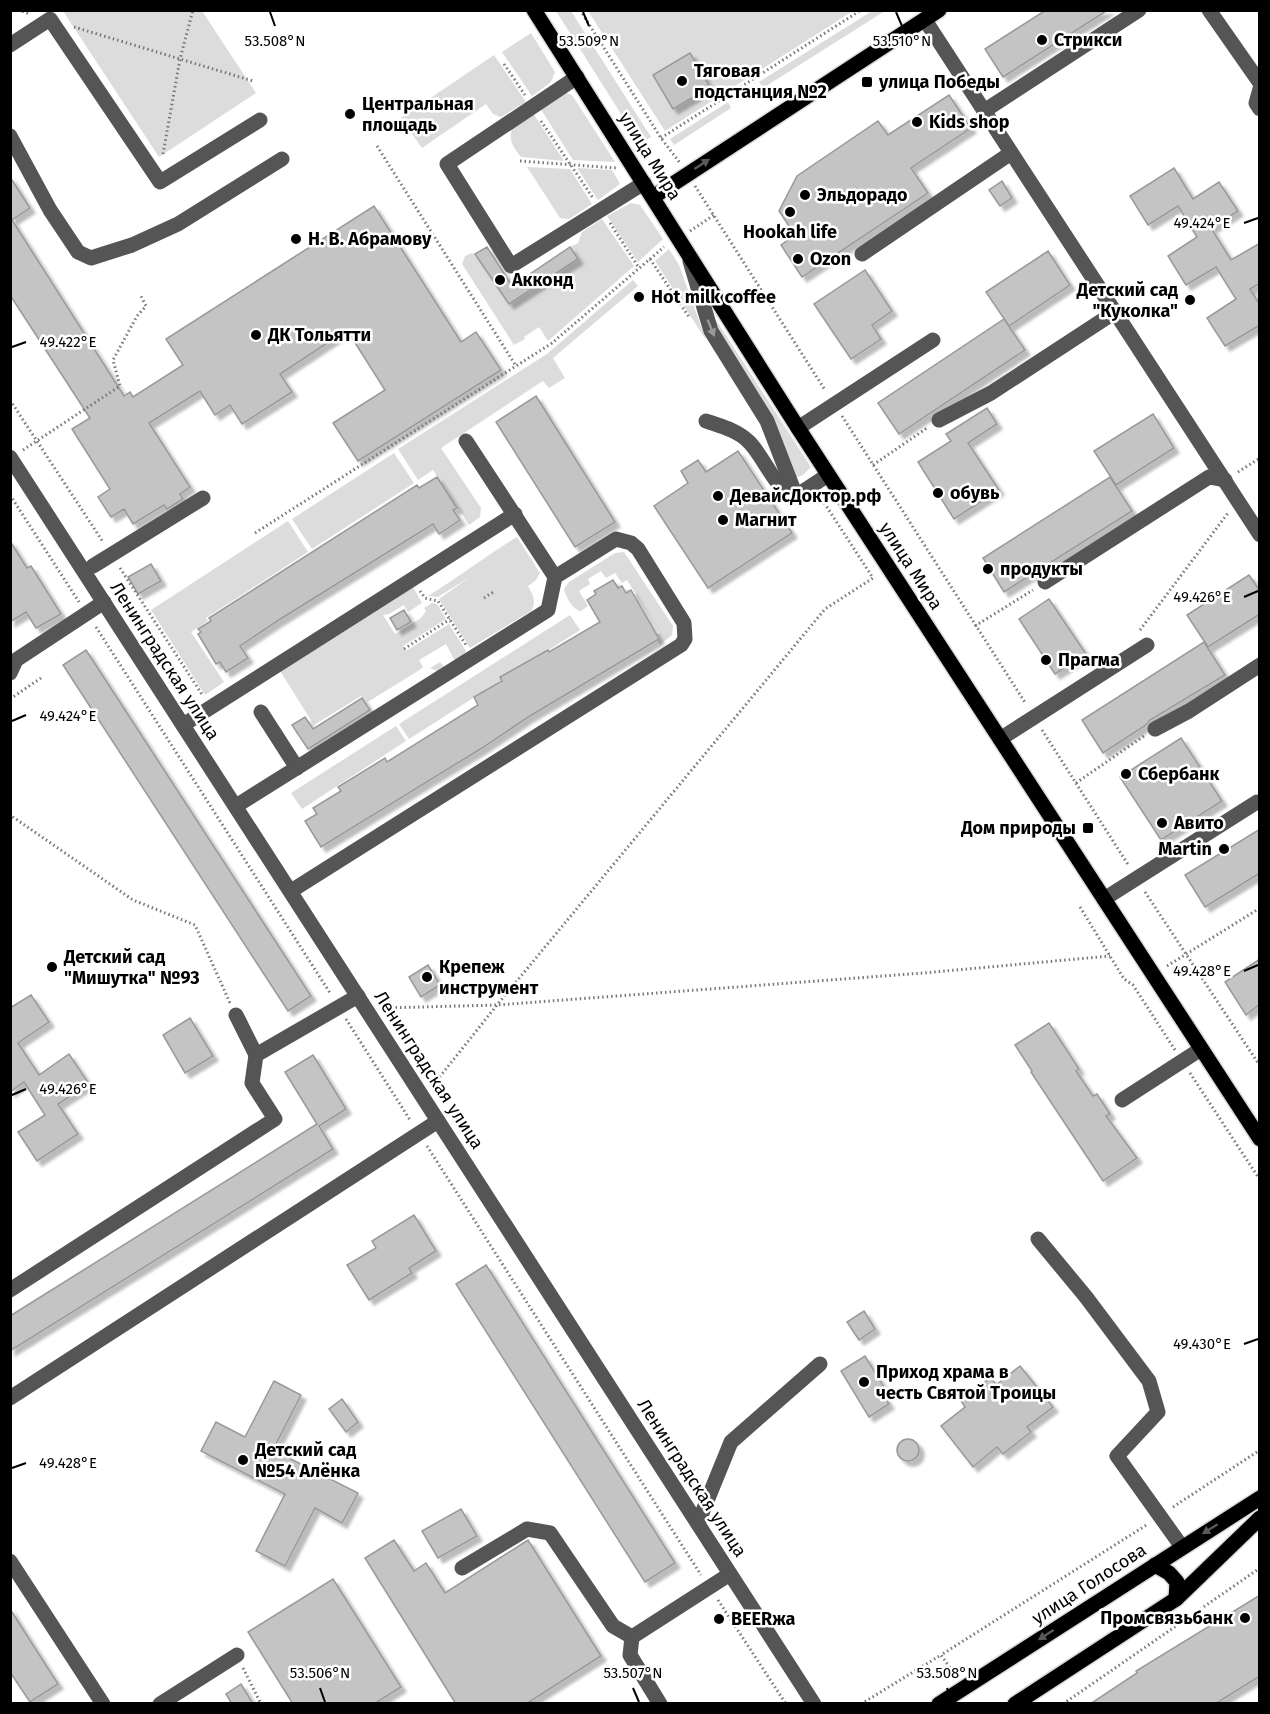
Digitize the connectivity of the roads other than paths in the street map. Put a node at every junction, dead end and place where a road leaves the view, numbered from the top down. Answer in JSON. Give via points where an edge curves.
{"nodes":[{"id":1,"x":534,"y":10,"type":"edge"},
{"id":2,"x":939,"y":10,"type":"edge"},
{"id":3,"x":1139,"y":10,"type":"edge"},
{"id":4,"x":1209,"y":10,"type":"edge"},
{"id":5,"x":925,"y":20,"type":"junction"},
{"id":6,"x":10,"y":45,"type":"edge"},
{"id":7,"x":577,"y":76,"type":"junction"},
{"id":8,"x":1260,"y":83,"type":"edge"},
{"id":9,"x":1260,"y":89,"type":"edge"},
{"id":10,"x":1260,"y":109,"type":"edge"},
{"id":11,"x":984,"y":111,"type":"junction"},
{"id":12,"x":260,"y":120,"type":"dead end"},
{"id":13,"x":10,"y":136,"type":"edge"},
{"id":14,"x":1011,"y":153,"type":"junction"},
{"id":15,"x":282,"y":159,"type":"dead end"},
{"id":16,"x":644,"y":183,"type":"junction"},
{"id":17,"x":653,"y":197,"type":"junction"},
{"id":18,"x":688,"y":252,"type":"junction"},
{"id":19,"x":862,"y":254,"type":"dead end"},
{"id":20,"x":1115,"y":312,"type":"junction"},
{"id":21,"x":933,"y":340,"type":"dead end"},
{"id":22,"x":939,"y":420,"type":"road end"},
{"id":23,"x":705,"y":421,"type":"dead end"},
{"id":24,"x":798,"y":428,"type":"junction"},
{"id":25,"x":466,"y":441,"type":"dead end"},
{"id":26,"x":15,"y":455,"type":"edge"},
{"id":27,"x":828,"y":475,"type":"junction"},
{"id":28,"x":1225,"y":480,"type":"junction"},
{"id":29,"x":796,"y":496,"type":"junction"},
{"id":30,"x":203,"y":498,"type":"dead end"},
{"id":31,"x":515,"y":514,"type":"junction"},
{"id":32,"x":1260,"y":535,"type":"edge"},
{"id":33,"x":93,"y":567,"type":"dead end"},
{"id":34,"x":555,"y":577,"type":"junction"},
{"id":35,"x":1045,"y":582,"type":"road end"},
{"id":36,"x":104,"y":602,"type":"junction"},
{"id":37,"x":1147,"y":645,"type":"dead end"},
{"id":38,"x":1260,"y":665,"type":"edge"},
{"id":39,"x":10,"y":673,"type":"edge"},
{"id":40,"x":261,"y":712,"type":"dead end"},
{"id":41,"x":183,"y":725,"type":"junction"},
{"id":42,"x":1155,"y":729,"type":"road end"},
{"id":43,"x":1000,"y":739,"type":"junction"},
{"id":44,"x":297,"y":768,"type":"junction"},
{"id":45,"x":1257,"y":802,"type":"dead end"},
{"id":46,"x":236,"y":806,"type":"junction"},
{"id":47,"x":291,"y":891,"type":"junction"},
{"id":48,"x":1104,"y":899,"type":"junction"},
{"id":49,"x":358,"y":996,"type":"junction"},
{"id":50,"x":236,"y":1015,"type":"road end"},
{"id":51,"x":1201,"y":1049,"type":"junction"},
{"id":52,"x":256,"y":1055,"type":"junction"},
{"id":53,"x":1122,"y":1100,"type":"dead end"},
{"id":54,"x":438,"y":1120,"type":"junction"},
{"id":55,"x":1260,"y":1139,"type":"edge"},
{"id":56,"x":1038,"y":1239,"type":"dead end"},
{"id":57,"x":10,"y":1290,"type":"edge"},
{"id":58,"x":820,"y":1364,"type":"dead end"},
{"id":59,"x":10,"y":1398,"type":"edge"},
{"id":60,"x":1260,"y":1498,"type":"edge"},
{"id":61,"x":1260,"y":1518,"type":"edge"},
{"id":62,"x":698,"y":1523,"type":"junction"},
{"id":63,"x":1182,"y":1547,"type":"junction"},
{"id":64,"x":10,"y":1561,"type":"edge"},
{"id":65,"x":1155,"y":1565,"type":"junction"},
{"id":66,"x":462,"y":1568,"type":"dead end"},
{"id":67,"x":730,"y":1574,"type":"junction"},
{"id":68,"x":1176,"y":1599,"type":"junction"},
{"id":69,"x":632,"y":1637,"type":"junction"},
{"id":70,"x":237,"y":1655,"type":"road end"},
{"id":71,"x":103,"y":1704,"type":"edge"},
{"id":72,"x":160,"y":1704,"type":"edge"},
{"id":73,"x":660,"y":1704,"type":"edge"},
{"id":74,"x":814,"y":1704,"type":"edge"},
{"id":75,"x":939,"y":1704,"type":"edge"},
{"id":76,"x":1015,"y":1704,"type":"edge"}],
"edges":[{"from":1,"to":7,"type":"main road","name":"улица Мира"},
{"from":2,"to":5,"type":"main road"},
{"from":3,"to":11,"type":"street"},
{"from":4,"to":8,"type":"street"},
{"from":5,"to":11,"type":"street"},
{"from":17,"to":5,"type":"main road","one_way":true},
{"from":6,"to":12,"type":"street","via":[[50,19],[160,182]]},
{"from":7,"to":16,"type":"main road","name":"улица Мира"},
{"from":7,"to":16,"type":"street","via":[[447,164],[512,266]]},
{"from":9,"to":10,"type":"street","via":[[1256,103]]},
{"from":11,"to":14,"type":"street"},
{"from":13,"to":15,"type":"street","via":[[50,210],[78,252],[91,258],[178,224]]},
{"from":14,"to":19,"type":"street"},
{"from":14,"to":20,"type":"street"},
{"from":16,"to":17,"type":"main road","name":"улица Мира"},
{"from":17,"to":18,"type":"main road","name":"улица Мира"},
{"from":18,"to":24,"type":"main road","name":"улица Мира"},
{"from":18,"to":29,"type":"street","one_way":true,"via":[[711,331],[767,421]]},
{"from":20,"to":22,"type":"street","via":[[991,393]]},
{"from":20,"to":28,"type":"street"},
{"from":21,"to":24,"type":"street"},
{"from":23,"to":29,"type":"street","via":[[731,429],[747,440],[783,490]]},
{"from":24,"to":27,"type":"main road","name":"улица Мира"},
{"from":25,"to":31,"type":"street"},
{"from":26,"to":36,"type":"street","name":"Ленинградская улица"},
{"from":27,"to":29,"type":"street"},
{"from":27,"to":43,"type":"main road","name":"улица Мира"},
{"from":28,"to":32,"type":"street"},
{"from":28,"to":35,"type":"street","via":[[1209,477]]},
{"from":30,"to":33,"type":"street"},
{"from":31,"to":34,"type":"street"},
{"from":31,"to":41,"type":"street"},
{"from":34,"to":44,"type":"street","via":[[548,610]]},
{"from":34,"to":47,"type":"street","via":[[616,539],[631,543],[684,623],[685,639]]},
{"from":36,"to":39,"type":"street","via":[[16,660]]},
{"from":36,"to":41,"type":"street","name":"Ленинградская улица"},
{"from":37,"to":43,"type":"street"},
{"from":38,"to":42,"type":"street"},
{"from":40,"to":44,"type":"street"},
{"from":41,"to":46,"type":"street","name":"Ленинградская улица"},
{"from":43,"to":48,"type":"main road","name":"улица Мира"},
{"from":44,"to":46,"type":"street"},
{"from":45,"to":48,"type":"street"},
{"from":46,"to":47,"type":"street","name":"Ленинградская улица"},
{"from":47,"to":49,"type":"street","name":"Ленинградская улица"},
{"from":48,"to":51,"type":"main road","name":"улица Мира"},
{"from":49,"to":52,"type":"street"},
{"from":49,"to":54,"type":"street","name":"Ленинградская улица"},
{"from":50,"to":52,"type":"street"},
{"from":51,"to":53,"type":"street"},
{"from":51,"to":55,"type":"main road","name":"улица Мира"},
{"from":52,"to":57,"type":"street","via":[[252,1083],[275,1119]]},
{"from":54,"to":59,"type":"street"},
{"from":54,"to":62,"type":"street","name":"Ленинградская улица"},
{"from":56,"to":63,"type":"street","via":[[1149,1381],[1158,1412],[1117,1456]]},
{"from":58,"to":62,"type":"street","via":[[731,1442]]},
{"from":60,"to":63,"type":"main road","name":"улица Голосова","one_way":true},
{"from":61,"to":68,"type":"main road"},
{"from":62,"to":67,"type":"street","name":"Ленинградская улица"},
{"from":63,"to":65,"type":"main road","name":"улица Голосова"},
{"from":64,"to":71,"type":"street"},
{"from":65,"to":68,"type":"main road","via":[[1177,1582]]},
{"from":65,"to":75,"type":"main road","name":"улица Голосова","one_way":true},
{"from":66,"to":69,"type":"street","via":[[527,1529],[550,1533],[614,1626]]},
{"from":67,"to":69,"type":"street"},
{"from":67,"to":74,"type":"street","name":"Ленинградская улица"},
{"from":68,"to":76,"type":"main road"},
{"from":69,"to":73,"type":"street","via":[[630,1655]]},
{"from":70,"to":72,"type":"street"}]}
